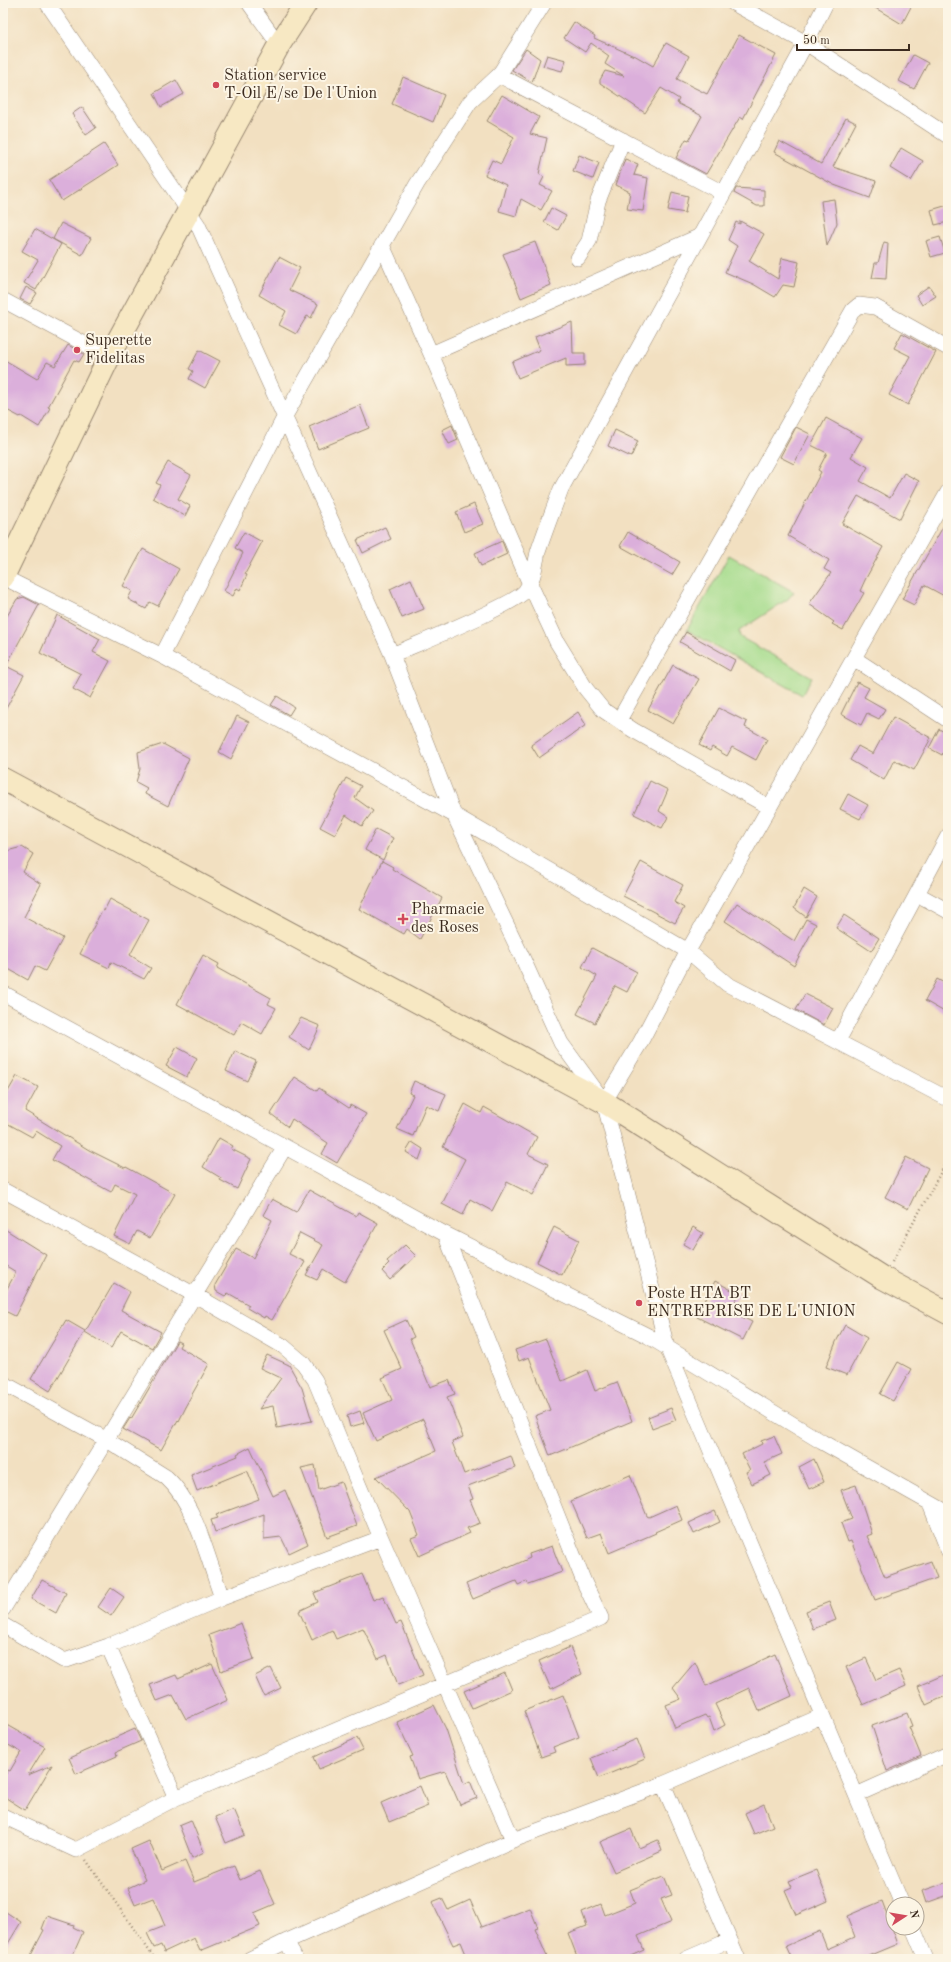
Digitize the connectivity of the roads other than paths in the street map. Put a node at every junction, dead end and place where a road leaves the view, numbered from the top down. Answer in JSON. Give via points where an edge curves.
{"nodes":[{"id":1,"x":47,"y":3,"type":"edge"},
{"id":2,"x":249,"y":3,"type":"edge"},
{"id":3,"x":306,"y":3,"type":"edge"},
{"id":4,"x":544,"y":3,"type":"edge"},
{"id":5,"x":733,"y":3,"type":"edge"},
{"id":6,"x":826,"y":3,"type":"edge"},
{"id":7,"x":806,"y":43,"type":"junction"},
{"id":8,"x":278,"y":46,"type":"junction"},
{"id":9,"x":499,"y":75,"type":"junction"},
{"id":10,"x":948,"y":136,"type":"edge"},
{"id":11,"x":623,"y":140,"type":"junction"},
{"id":12,"x":723,"y":193,"type":"junction"},
{"id":13,"x":189,"y":211,"type":"junction"},
{"id":14,"x":700,"y":236,"type":"junction"},
{"id":15,"x":382,"y":245,"type":"junction"},
{"id":16,"x":578,"y":258,"type":"dead end"},
{"id":17,"x":3,"y":300,"type":"edge"},
{"id":18,"x":948,"y":348,"type":"edge"},
{"id":19,"x":431,"y":354,"type":"junction"},
{"id":20,"x":109,"y":357,"type":"junction"},
{"id":21,"x":285,"y":416,"type":"junction"},
{"id":22,"x":948,"y":492,"type":"edge"},
{"id":23,"x":3,"y":577,"type":"edge"},
{"id":24,"x":530,"y":584,"type":"junction"},
{"id":25,"x":392,"y":655,"type":"junction"},
{"id":26,"x":162,"y":656,"type":"junction"},
{"id":27,"x":855,"y":659,"type":"junction"},
{"id":28,"x":619,"y":720,"type":"junction"},
{"id":29,"x":948,"y":720,"type":"edge"},
{"id":30,"x":3,"y":779,"type":"edge"},
{"id":31,"x":769,"y":807,"type":"junction"},
{"id":32,"x":454,"y":815,"type":"junction"},
{"id":33,"x":948,"y":836,"type":"edge"},
{"id":34,"x":917,"y":894,"type":"junction"},
{"id":35,"x":948,"y":911,"type":"edge"},
{"id":36,"x":688,"y":951,"type":"junction"},
{"id":37,"x":3,"y":993,"type":"edge"},
{"id":38,"x":838,"y":1041,"type":"junction"},
{"id":39,"x":948,"y":1099,"type":"edge"},
{"id":40,"x":604,"y":1102,"type":"junction"},
{"id":41,"x":285,"y":1147,"type":"junction"},
{"id":42,"x":3,"y":1190,"type":"edge"},
{"id":43,"x":445,"y":1234,"type":"junction"},
{"id":44,"x":195,"y":1295,"type":"junction"},
{"id":45,"x":948,"y":1313,"type":"edge"},
{"id":46,"x":667,"y":1347,"type":"junction"},
{"id":47,"x":3,"y":1383,"type":"edge"},
{"id":48,"x":106,"y":1440,"type":"junction"},
{"id":49,"x":930,"y":1504,"type":"junction"},
{"id":50,"x":948,"y":1513,"type":"edge"},
{"id":51,"x":381,"y":1538,"type":"junction"},
{"id":52,"x":948,"y":1550,"type":"edge"},
{"id":53,"x":222,"y":1598,"type":"junction"},
{"id":54,"x":3,"y":1609,"type":"edge"},
{"id":55,"x":3,"y":1625,"type":"edge"},
{"id":56,"x":108,"y":1646,"type":"junction"},
{"id":57,"x":445,"y":1683,"type":"junction"},
{"id":58,"x":822,"y":1716,"type":"junction"},
{"id":59,"x":948,"y":1754,"type":"edge"},
{"id":60,"x":663,"y":1784,"type":"junction"},
{"id":61,"x":856,"y":1795,"type":"junction"},
{"id":62,"x":176,"y":1798,"type":"junction"},
{"id":63,"x":3,"y":1816,"type":"edge"},
{"id":64,"x":513,"y":1840,"type":"junction"},
{"id":65,"x":899,"y":1896,"type":"edge"},
{"id":66,"x":916,"y":1936,"type":"edge"},
{"id":67,"x":730,"y":1940,"type":"junction"},
{"id":68,"x":287,"y":1941,"type":"junction"},
{"id":69,"x":250,"y":1959,"type":"edge"},
{"id":70,"x":295,"y":1959,"type":"edge"},
{"id":71,"x":686,"y":1959,"type":"edge"},
{"id":72,"x":738,"y":1959,"type":"edge"},
{"id":73,"x":926,"y":1959,"type":"edge"}],
"edges":[{"from":1,"to":13,"type":"street"},
{"from":2,"to":8,"type":"street"},
{"from":3,"to":8,"type":"street"},
{"from":4,"to":9,"type":"street"},
{"from":5,"to":7,"type":"street"},
{"from":6,"to":7,"type":"street"},
{"from":7,"to":10,"type":"street"},
{"from":7,"to":12,"type":"street"},
{"from":8,"to":13,"type":"street"},
{"from":9,"to":11,"type":"street"},
{"from":9,"to":15,"type":"street","via":[[470,102]]},
{"from":11,"to":12,"type":"street"},
{"from":11,"to":16,"type":"street","via":[[598,201],[589,241]]},
{"from":12,"to":14,"type":"street"},
{"from":13,"to":20,"type":"street"},
{"from":13,"to":21,"type":"street","via":[[198,225]]},
{"from":14,"to":19,"type":"street"},
{"from":14,"to":24,"type":"street","via":[[561,489]]},
{"from":15,"to":19,"type":"street"},
{"from":15,"to":21,"type":"street"},
{"from":17,"to":20,"type":"street"},
{"from":18,"to":28,"type":"street","via":[[876,306],[859,306],[854,310]]},
{"from":19,"to":24,"type":"street"},
{"from":20,"to":23,"type":"street"},
{"from":21,"to":25,"type":"street"},
{"from":21,"to":26,"type":"street"},
{"from":22,"to":27,"type":"street"},
{"from":23,"to":26,"type":"street"},
{"from":24,"to":25,"type":"street","via":[[520,596]]},
{"from":24,"to":28,"type":"street","via":[[557,642],[586,689],[603,710]]},
{"from":25,"to":32,"type":"street"},
{"from":26,"to":32,"type":"street"},
{"from":27,"to":29,"type":"street"},
{"from":27,"to":31,"type":"street"},
{"from":28,"to":31,"type":"street"},
{"from":30,"to":40,"type":"street"},
{"from":31,"to":36,"type":"street"},
{"from":32,"to":36,"type":"street"},
{"from":32,"to":40,"type":"street","via":[[561,1043]]},
{"from":33,"to":34,"type":"street"},
{"from":34,"to":35,"type":"street"},
{"from":34,"to":38,"type":"street"},
{"from":36,"to":38,"type":"street","via":[[727,984]]},
{"from":36,"to":40,"type":"street","via":[[640,1043]]},
{"from":37,"to":41,"type":"street"},
{"from":38,"to":39,"type":"street"},
{"from":40,"to":45,"type":"street","via":[[883,1278]]},
{"from":40,"to":46,"type":"street"},
{"from":41,"to":43,"type":"street"},
{"from":41,"to":44,"type":"street"},
{"from":42,"to":44,"type":"street"},
{"from":43,"to":46,"type":"street"},
{"from":43,"to":57,"type":"street","via":[[584,1582],[601,1618]]},
{"from":44,"to":48,"type":"street"},
{"from":44,"to":51,"type":"street","via":[[283,1346],[303,1363],[315,1380]]},
{"from":46,"to":49,"type":"street","via":[[822,1442]]},
{"from":46,"to":58,"type":"street"},
{"from":47,"to":48,"type":"street"},
{"from":48,"to":53,"type":"street","via":[[166,1477],[178,1490],[194,1519]]},
{"from":48,"to":54,"type":"street"},
{"from":49,"to":50,"type":"street"},
{"from":49,"to":52,"type":"street"},
{"from":51,"to":53,"type":"street"},
{"from":51,"to":57,"type":"street"},
{"from":53,"to":56,"type":"street"},
{"from":55,"to":56,"type":"street","via":[[64,1660]]},
{"from":56,"to":62,"type":"street"},
{"from":57,"to":62,"type":"street"},
{"from":57,"to":64,"type":"street"},
{"from":58,"to":60,"type":"street"},
{"from":58,"to":61,"type":"street"},
{"from":59,"to":61,"type":"street"},
{"from":60,"to":64,"type":"street"},
{"from":60,"to":67,"type":"street"},
{"from":61,"to":65,"type":"street"},
{"from":62,"to":63,"type":"street","via":[[76,1850]]},
{"from":64,"to":68,"type":"street"},
{"from":66,"to":73,"type":"street"},
{"from":67,"to":71,"type":"street"},
{"from":67,"to":72,"type":"street"},
{"from":68,"to":69,"type":"street"},
{"from":68,"to":70,"type":"street"}]}
